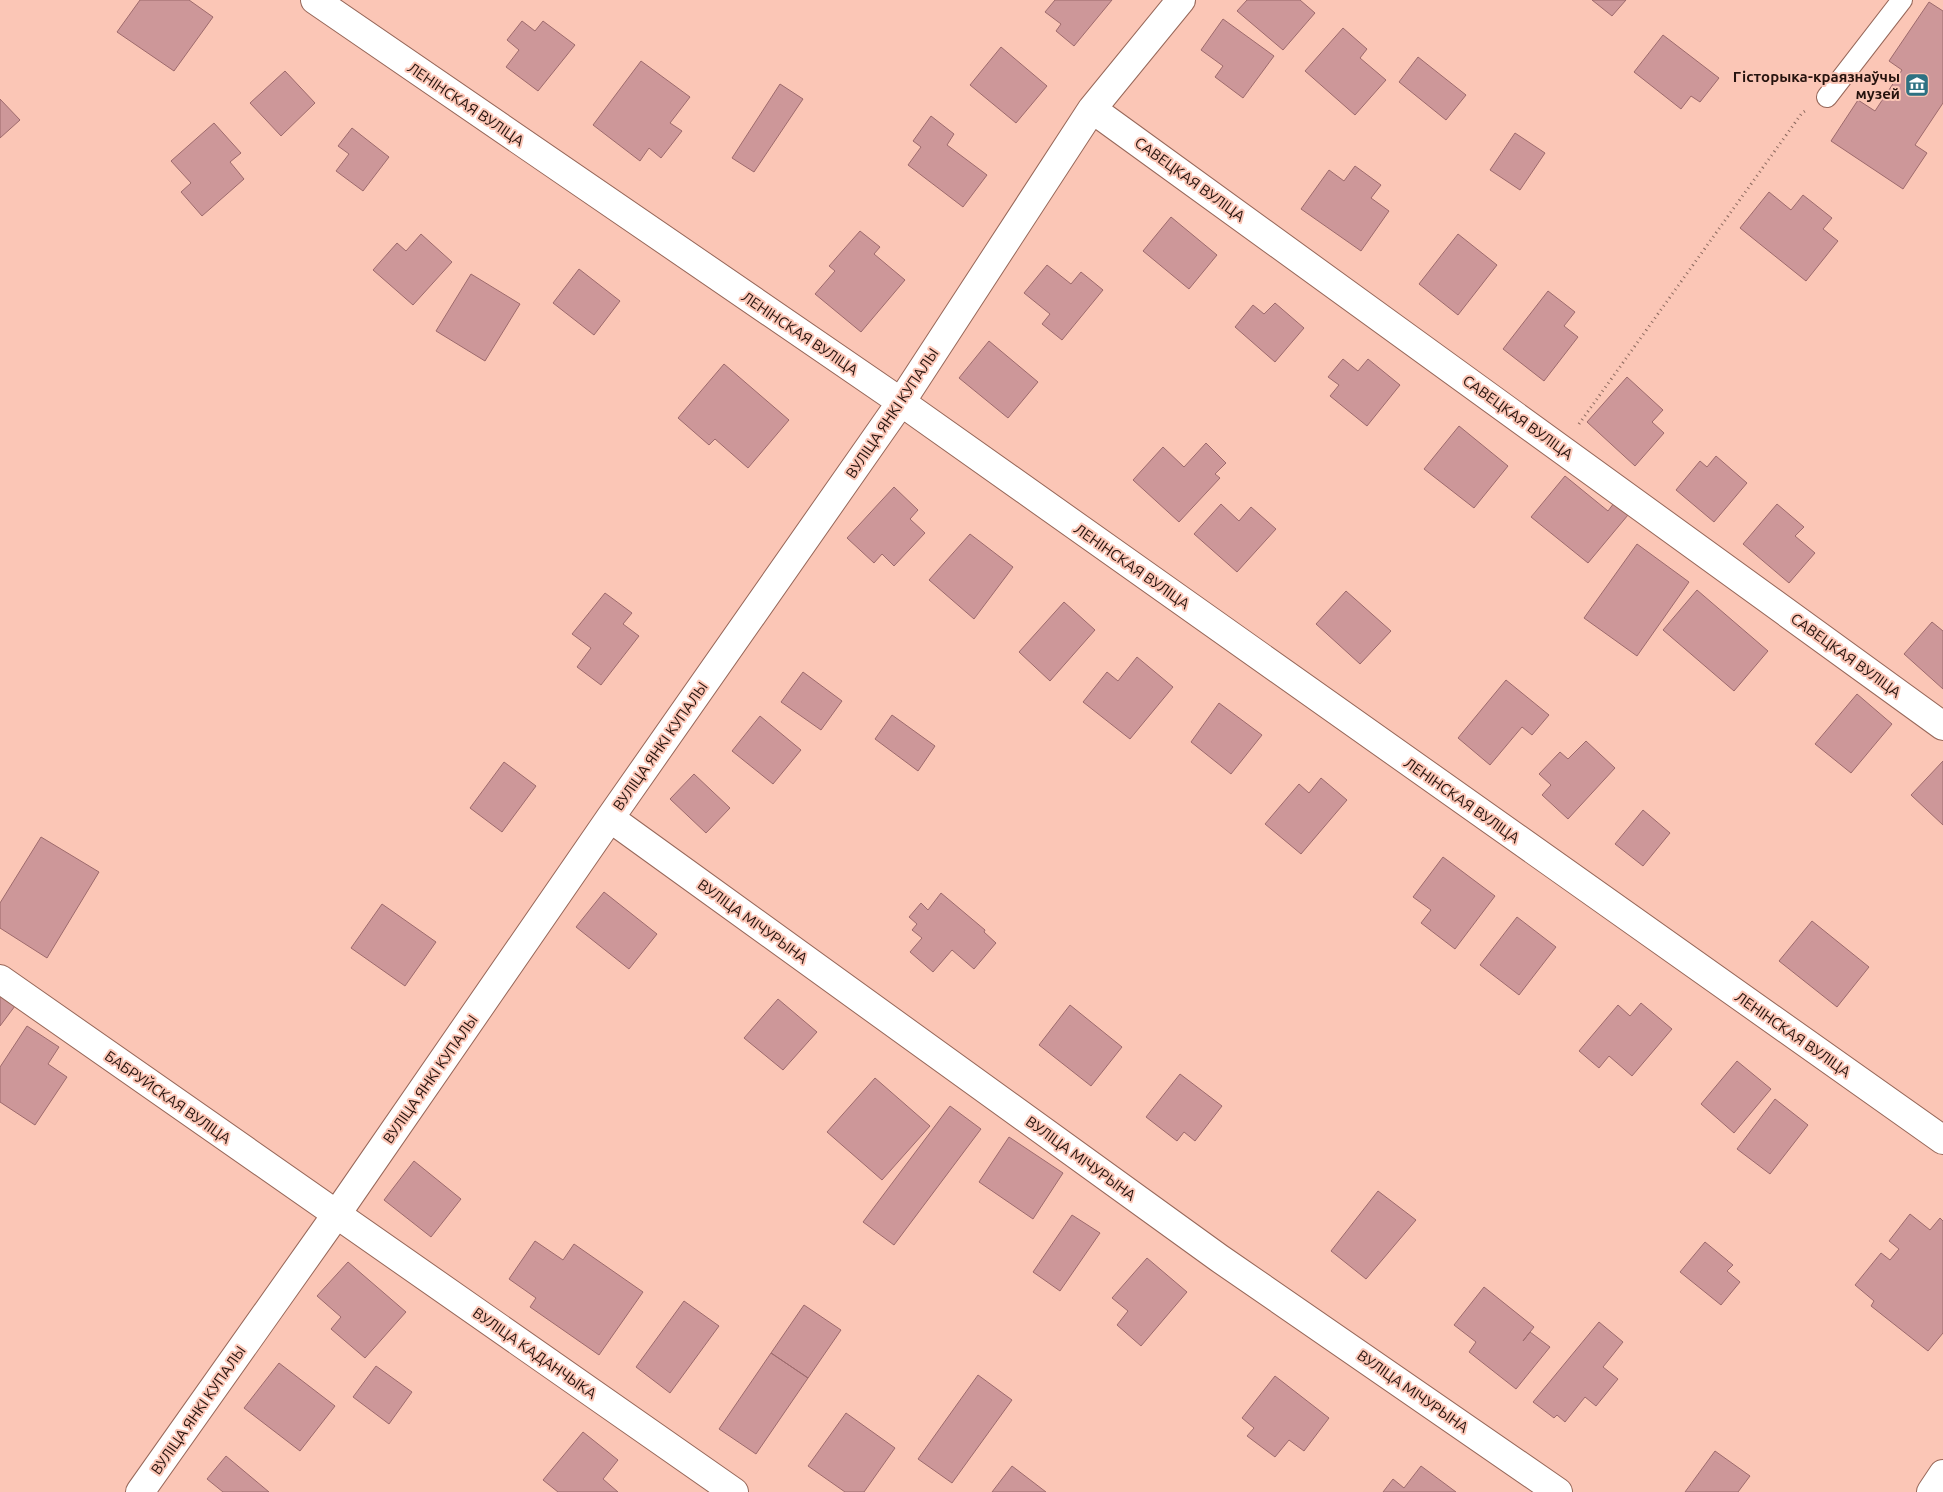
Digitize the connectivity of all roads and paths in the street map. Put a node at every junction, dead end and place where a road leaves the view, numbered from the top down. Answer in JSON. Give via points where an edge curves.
{"nodes":[{"id":1,"x":315,"y":0,"type":"edge"},
{"id":2,"x":1181,"y":0,"type":"edge"},
{"id":3,"x":1902,"y":0,"type":"edge"},
{"id":4,"x":1827,"y":97,"type":"joint"},
{"id":5,"x":1092,"y":109,"type":"junction"},
{"id":6,"x":901,"y":402,"type":"junction"},
{"id":7,"x":1561,"y":448,"type":"junction"},
{"id":8,"x":1943,"y":726,"type":"edge"},
{"id":9,"x":610,"y":818,"type":"junction"},
{"id":10,"x":0,"y":979,"type":"edge"},
{"id":11,"x":1943,"y":1140,"type":"edge"},
{"id":12,"x":336,"y":1215,"type":"junction"},
{"id":13,"x":1943,"y":1474,"type":"edge"},
{"id":14,"x":140,"y":1492,"type":"edge"},
{"id":15,"x":734,"y":1492,"type":"edge"},
{"id":16,"x":1558,"y":1492,"type":"edge"},
{"id":17,"x":1931,"y":1492,"type":"edge"}],
"edges":[{"from":1,"to":6,"type":"street","name":"ЛЕНІНСКАЯ ВУЛІЦА"},
{"from":2,"to":5,"type":"street","name":"ВУЛІЦА ЯНКІ КУПАЛЫ"},
{"from":3,"to":4,"type":"lane"},
{"from":4,"to":7,"type":"path","via":[[1802,113]]},
{"from":5,"to":6,"type":"street","name":"ВУЛІЦА ЯНКІ КУПАЛЫ"},
{"from":5,"to":7,"type":"street","name":"САВЕЦКАЯ ВУЛІЦА"},
{"from":6,"to":9,"type":"street","name":"ВУЛІЦА ЯНКІ КУПАЛЫ"},
{"from":6,"to":11,"type":"street","name":"ЛЕНІНСКАЯ ВУЛІЦА"},
{"from":7,"to":8,"type":"street","name":"САВЕЦКАЯ ВУЛІЦА"},
{"from":9,"to":12,"type":"street","name":"ВУЛІЦА ЯНКІ КУПАЛЫ"},
{"from":9,"to":16,"type":"street","name":"ВУЛІЦА МІЧУРЫНА","via":[[1219,1258]]},
{"from":10,"to":12,"type":"street","name":"БАБРУЙСКАЯ ВУЛІЦА"},
{"from":12,"to":14,"type":"street","name":"ВУЛІЦА ЯНКІ КУПАЛЫ"},
{"from":12,"to":15,"type":"street","name":"ВУЛІЦА КАДАНЧЫКА"},
{"from":13,"to":17,"type":"street"}]}
